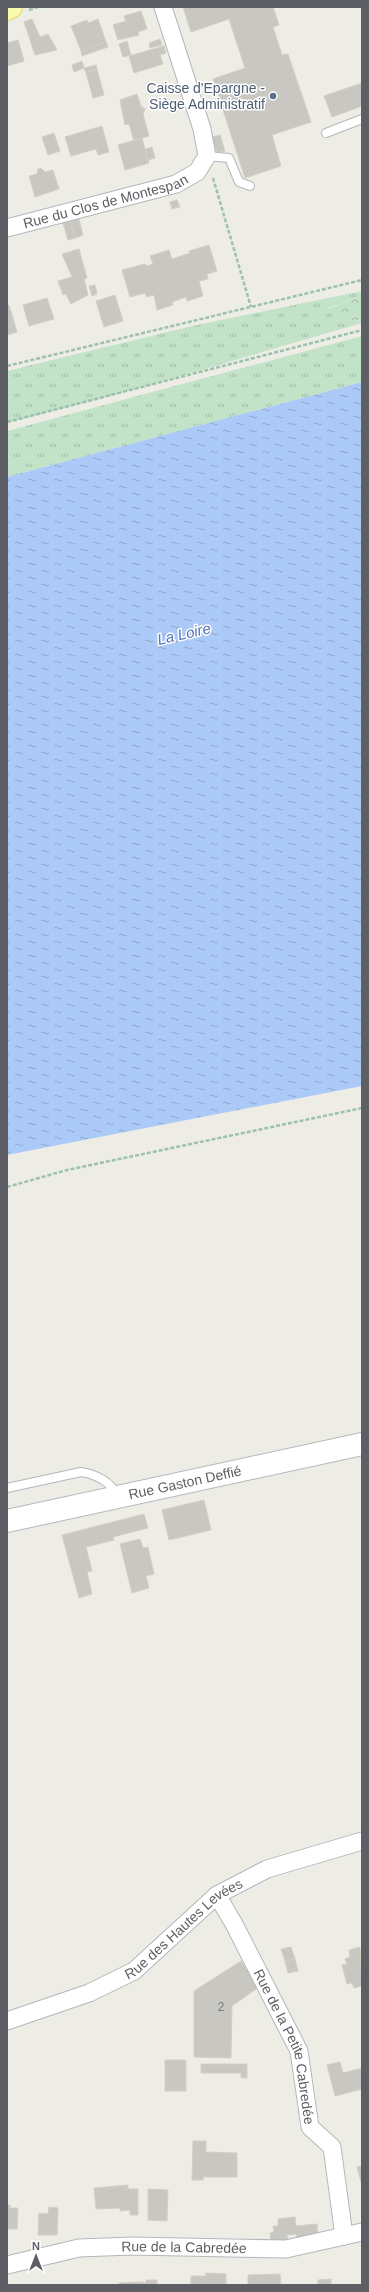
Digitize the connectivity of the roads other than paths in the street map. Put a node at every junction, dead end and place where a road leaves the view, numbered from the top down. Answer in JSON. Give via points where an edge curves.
{"nodes":[{"id":1,"x":11,"y":7,"type":"edge"},
{"id":2,"x":163,"y":7,"type":"edge"},
{"id":3,"x":7,"y":8,"type":"edge"},
{"id":4,"x":362,"y":119,"type":"edge"},
{"id":5,"x":326,"y":133,"type":"dead end"},
{"id":6,"x":207,"y":156,"type":"junction"},
{"id":7,"x":250,"y":186,"type":"dead end"},
{"id":8,"x":7,"y":228,"type":"edge"},
{"id":9,"x":362,"y":1444,"type":"edge"},
{"id":10,"x":7,"y":1488,"type":"edge"},
{"id":11,"x":118,"y":1496,"type":"junction"},
{"id":12,"x":7,"y":1521,"type":"edge"},
{"id":13,"x":362,"y":1841,"type":"edge"},
{"id":14,"x":217,"y":1895,"type":"junction"},
{"id":15,"x":7,"y":2021,"type":"edge"},
{"id":16,"x":362,"y":2232,"type":"edge"},
{"id":17,"x":344,"y":2236,"type":"junction"},
{"id":18,"x":7,"y":2265,"type":"edge"}],
"edges":[{"from":1,"to":3,"type":"main road"},
{"from":2,"to":6,"type":"street","via":[[202,129]]},
{"from":4,"to":5,"type":"lane"},
{"from":6,"to":7,"type":"lane","via":[[229,158],[239,182]]},
{"from":6,"to":8,"type":"street","name":"Rue du Clos de Montespan","via":[[197,172],[176,184]]},
{"from":9,"to":11,"type":"main road","name":"Rue Gaston Deffié"},
{"from":10,"to":11,"type":"lane","via":[[81,1472],[92,1474],[114,1488]]},
{"from":11,"to":12,"type":"main road","name":"Rue Gaston Deffié"},
{"from":13,"to":14,"type":"street","name":"Rue des Hautes Levées","via":[[267,1869]]},
{"from":14,"to":15,"type":"street","name":"Rue des Hautes Levées","via":[[134,1971],[89,1993]]},
{"from":14,"to":17,"type":"street","name":"Rue de la Petite Cabredée","via":[[299,2051],[310,2127],[332,2147]]},
{"from":16,"to":17,"type":"street","name":"Rue de la Cabredée"},
{"from":17,"to":18,"type":"street","name":"Rue de la Cabredée","via":[[286,2249],[132,2246],[79,2248]]}]}
